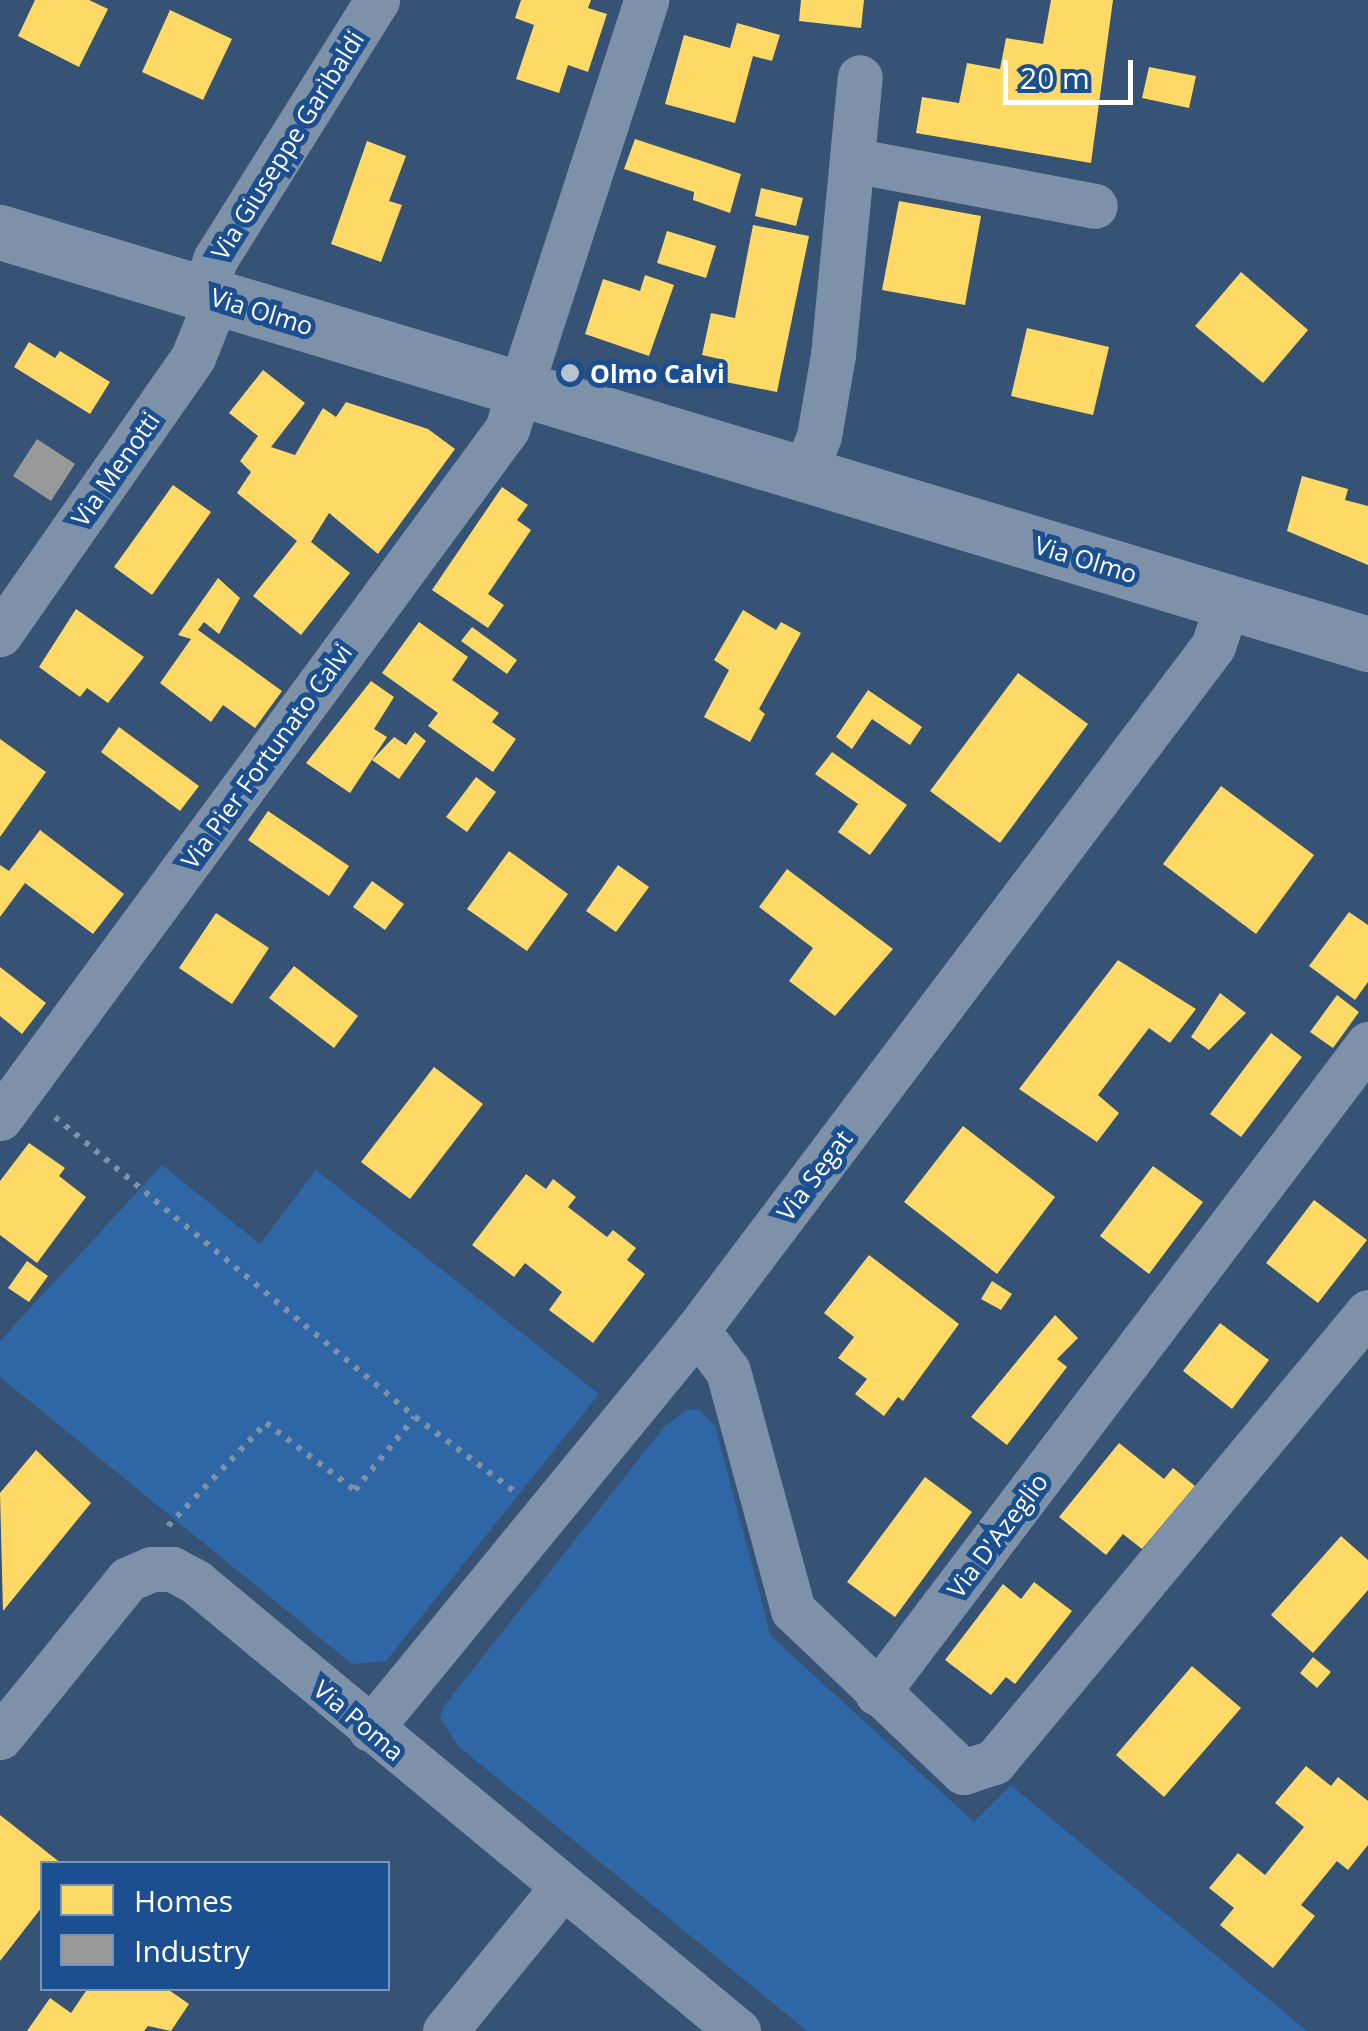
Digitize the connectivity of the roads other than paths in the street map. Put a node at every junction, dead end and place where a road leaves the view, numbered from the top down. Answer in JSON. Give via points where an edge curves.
{"nodes":[{"id":1,"x":376,"y":0,"type":"edge"},
{"id":2,"x":646,"y":0,"type":"edge"},
{"id":3,"x":860,"y":77,"type":"dead end"},
{"id":4,"x":852,"y":160,"type":"junction"},
{"id":5,"x":1095,"y":206,"type":"dead end"},
{"id":6,"x":0,"y":232,"type":"edge"},
{"id":7,"x":210,"y":295,"type":"junction"},
{"id":8,"x":524,"y":390,"type":"junction"},
{"id":9,"x":804,"y":474,"type":"junction"},
{"id":10,"x":1228,"y":602,"type":"junction"},
{"id":11,"x":0,"y":634,"type":"edge"},
{"id":12,"x":1368,"y":644,"type":"edge"},
{"id":13,"x":1368,"y":1044,"type":"edge"},
{"id":14,"x":10,"y":1103,"type":"edge"},
{"id":15,"x":1368,"y":1312,"type":"edge"},
{"id":16,"x":696,"y":1330,"type":"junction"},
{"id":17,"x":877,"y":1693,"type":"junction"},
{"id":18,"x":370,"y":1729,"type":"junction"},
{"id":19,"x":0,"y":1737,"type":"edge"},
{"id":20,"x":560,"y":1890,"type":"junction"},
{"id":21,"x":445,"y":2031,"type":"edge"},
{"id":22,"x":738,"y":2031,"type":"edge"}],
"edges":[{"from":1,"to":7,"type":"street","name":"Via Giuseppe Garibaldi","via":[[211,266]]},
{"from":2,"to":8,"type":"street"},
{"from":3,"to":4,"type":"street"},
{"from":4,"to":5,"type":"street"},
{"from":4,"to":9,"type":"street","via":[[833,355]]},
{"from":6,"to":7,"type":"street","name":"Via Olmo"},
{"from":7,"to":8,"type":"street","name":"Via Olmo"},
{"from":7,"to":11,"type":"street","name":"Via Menotti","via":[[193,356]]},
{"from":8,"to":9,"type":"street","name":"Via Olmo"},
{"from":8,"to":14,"type":"street","name":"Via Pier Fortunato Calvi","via":[[507,429]]},
{"from":9,"to":10,"type":"street","name":"Via Olmo"},
{"from":10,"to":12,"type":"street","name":"Via Olmo"},
{"from":10,"to":16,"type":"street","name":"Via Segat","via":[[1213,646]]},
{"from":13,"to":17,"type":"street","name":"Via D'Azeglio"},
{"from":15,"to":17,"type":"street","via":[[994,1762],[963,1772]]},
{"from":16,"to":17,"type":"street","via":[[728,1371],[793,1610]]},
{"from":16,"to":18,"type":"street","name":"Via Segat"},
{"from":18,"to":19,"type":"street","name":"Via Poma","via":[[196,1582],[172,1569],[151,1569],[128,1580]]},
{"from":18,"to":20,"type":"street","name":"Via Poma"},
{"from":20,"to":21,"type":"street"},
{"from":20,"to":22,"type":"street","name":"Via Poma"}]}
